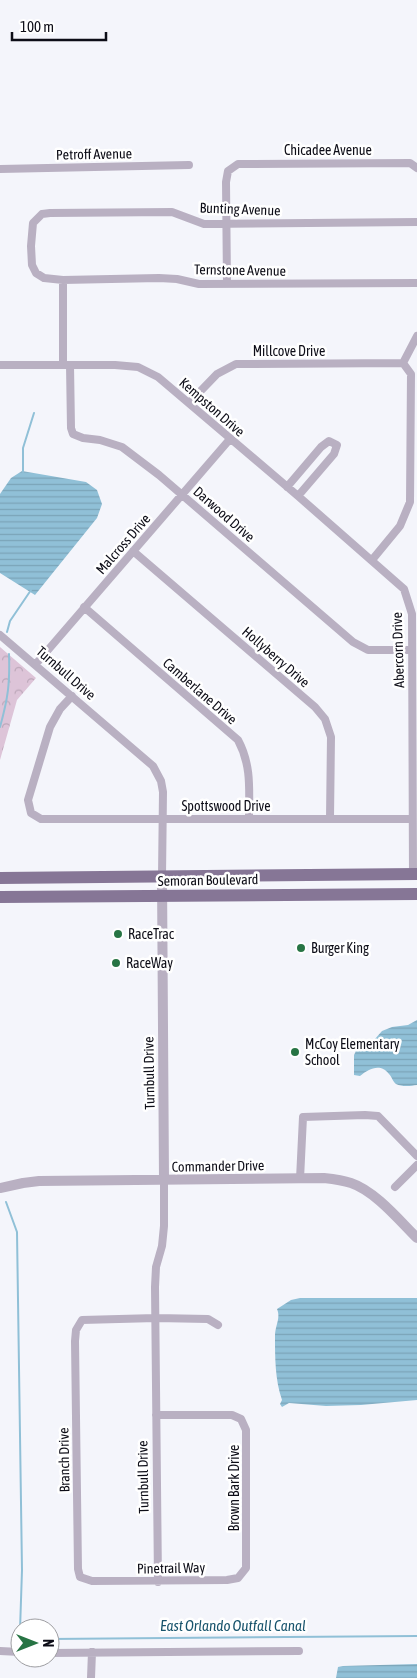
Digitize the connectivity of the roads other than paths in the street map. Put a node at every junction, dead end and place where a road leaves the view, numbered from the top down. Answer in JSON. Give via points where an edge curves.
{"nodes":[{"id":1,"x":189,"y":165,"type":"dead end"},
{"id":2,"x":417,"y":168,"type":"edge"},
{"id":3,"x":0,"y":169,"type":"edge"},
{"id":4,"x":36,"y":218,"type":"joint"},
{"id":5,"x":417,"y":222,"type":"edge"},
{"id":6,"x":227,"y":224,"type":"junction"},
{"id":7,"x":63,"y":280,"type":"junction"},
{"id":8,"x":417,"y":283,"type":"edge"},
{"id":9,"x":227,"y":284,"type":"junction"},
{"id":10,"x":417,"y":336,"type":"edge"},
{"id":11,"x":403,"y":363,"type":"junction"},
{"id":12,"x":0,"y":365,"type":"edge"},
{"id":13,"x":66,"y":365,"type":"junction"},
{"id":14,"x":189,"y":403,"type":"junction"},
{"id":15,"x":230,"y":439,"type":"junction"},
{"id":16,"x":287,"y":487,"type":"junction"},
{"id":17,"x":181,"y":495,"type":"junction"},
{"id":18,"x":298,"y":496,"type":"junction"},
{"id":19,"x":133,"y":551,"type":"junction"},
{"id":20,"x":372,"y":560,"type":"junction"},
{"id":21,"x":84,"y":607,"type":"junction"},
{"id":22,"x":0,"y":635,"type":"edge"},
{"id":23,"x":412,"y":650,"type":"junction"},
{"id":24,"x":35,"y":665,"type":"junction"},
{"id":25,"x":72,"y":696,"type":"junction"},
{"id":26,"x":330,"y":818,"type":"junction"},
{"id":27,"x":163,"y":819,"type":"junction"},
{"id":28,"x":249,"y":819,"type":"junction"},
{"id":29,"x":412,"y":819,"type":"junction"},
{"id":30,"x":415,"y":874,"type":"edge"},
{"id":31,"x":162,"y":876,"type":"junction"},
{"id":32,"x":0,"y":878,"type":"edge"},
{"id":33,"x":417,"y":893,"type":"edge"},
{"id":34,"x":373,"y":894,"type":"junction"},
{"id":35,"x":0,"y":896,"type":"edge"},
{"id":36,"x":162,"y":896,"type":"junction"},
{"id":37,"x":417,"y":1156,"type":"edge"},
{"id":38,"x":417,"y":1165,"type":"edge"},
{"id":39,"x":300,"y":1179,"type":"junction"},
{"id":40,"x":164,"y":1180,"type":"junction"},
{"id":41,"x":395,"y":1187,"type":"dead end"},
{"id":42,"x":0,"y":1188,"type":"edge"},
{"id":43,"x":417,"y":1238,"type":"edge"},
{"id":44,"x":156,"y":1318,"type":"junction"},
{"id":45,"x":218,"y":1326,"type":"dead end"},
{"id":46,"x":156,"y":1415,"type":"junction"},
{"id":47,"x":246,"y":1568,"type":"joint"},
{"id":48,"x":92,"y":1581,"type":"joint"},
{"id":49,"x":158,"y":1582,"type":"junction"},
{"id":50,"x":299,"y":1651,"type":"dead end"},
{"id":51,"x":92,"y":1652,"type":"junction"},
{"id":52,"x":60,"y":1653,"type":"edge"},
{"id":53,"x":91,"y":1678,"type":"edge"}],
"edges":[{"from":1,"to":3,"type":"street","name":"Petroff Avenue"},
{"from":2,"to":6,"type":"street","name":"Chicadee Avenue","via":[[410,163],[238,164],[228,171]]},
{"from":4,"to":6,"type":"street","name":"Bunting Avenue","via":[[50,213],[172,212],[204,224]]},
{"from":4,"to":7,"type":"street","name":"Ternstone Avenue","via":[[32,228],[32,266],[44,278]]},
{"from":5,"to":6,"type":"street","name":"Bunting Avenue"},
{"from":6,"to":9,"type":"street"},
{"from":7,"to":9,"type":"street","name":"Ternstone Avenue","via":[[159,278]]},
{"from":7,"to":13,"type":"street","name":"Darwood Drive"},
{"from":8,"to":9,"type":"street","name":"Ternstone Avenue"},
{"from":10,"to":11,"type":"street"},
{"from":11,"to":14,"type":"street","name":"Millcove Drive","via":[[236,364],[217,374]]},
{"from":11,"to":20,"type":"street","via":[[410,374],[410,502],[400,526]]},
{"from":12,"to":13,"type":"street","name":"Kempston Drive"},
{"from":13,"to":14,"type":"street","name":"Kempston Drive","via":[[138,367],[158,377]]},
{"from":13,"to":17,"type":"street","name":"Darwood Drive","via":[[73,434],[122,447]]},
{"from":14,"to":15,"type":"street","name":"Kempston Drive"},
{"from":15,"to":16,"type":"street","name":"Kempston Drive"},
{"from":15,"to":17,"type":"street","name":"Malcross Drive"},
{"from":16,"to":18,"type":"street","name":"Kempston Drive"},
{"from":16,"to":18,"type":"street","via":[[321,446],[330,441],[337,445],[334,454]]},
{"from":17,"to":19,"type":"street","name":"Malcross Drive"},
{"from":17,"to":23,"type":"street","name":"Darwood Drive","via":[[353,642],[368,650]]},
{"from":18,"to":20,"type":"street","name":"Kempston Drive"},
{"from":19,"to":21,"type":"street","name":"Malcross Drive"},
{"from":19,"to":26,"type":"street","name":"Hollyberry Drive","via":[[315,707],[325,720],[330,738]]},
{"from":20,"to":23,"type":"street","name":"Abercorn Drive","via":[[404,589],[412,614]]},
{"from":21,"to":24,"type":"street","name":"Malcross Drive"},
{"from":21,"to":28,"type":"street","name":"Camberlane Drive","via":[[238,740],[249,772]]},
{"from":22,"to":24,"type":"street","name":"Turnbull Drive"},
{"from":23,"to":29,"type":"street","name":"Abercorn Drive"},
{"from":24,"to":25,"type":"street","name":"Turnbull Drive"},
{"from":25,"to":27,"type":"street","name":"Turnbull Drive","via":[[153,766],[162,786]]},
{"from":25,"to":27,"type":"street","name":"Spottswood Drive","via":[[50,727],[28,800],[31,813],[41,819]]},
{"from":26,"to":28,"type":"street","name":"Spottswood Drive"},
{"from":26,"to":29,"type":"street","name":"Spottswood Drive"},
{"from":27,"to":28,"type":"street","name":"Spottswood Drive"},
{"from":27,"to":31,"type":"street","name":"Turnbull Drive"},
{"from":29,"to":30,"type":"street","name":"Abercorn Drive"},
{"from":30,"to":31,"type":"main road","name":"Semoran Boulevard"},
{"from":30,"to":34,"type":"main road"},
{"from":31,"to":32,"type":"main road","name":"Semoran Boulevard"},
{"from":31,"to":36,"type":"street","name":"Turnbull Drive"},
{"from":33,"to":34,"type":"main road","name":"Semoran Boulevard"},
{"from":34,"to":36,"type":"main road","name":"Semoran Boulevard"},
{"from":35,"to":36,"type":"main road","name":"Semoran Boulevard"},
{"from":36,"to":40,"type":"street","name":"Turnbull Drive"},
{"from":37,"to":39,"type":"street","via":[[378,1116],[303,1117]]},
{"from":38,"to":41,"type":"street"},
{"from":39,"to":40,"type":"street","name":"Commander Drive"},
{"from":39,"to":43,"type":"street","name":"Commander Drive","via":[[338,1180],[364,1189]]},
{"from":40,"to":42,"type":"street","name":"Commander Drive","via":[[39,1181]]},
{"from":40,"to":44,"type":"street","name":"Turnbull Drive","via":[[164,1226],[156,1267]]},
{"from":44,"to":45,"type":"street","via":[[208,1319]]},
{"from":44,"to":46,"type":"street","name":"Turnbull Drive"},
{"from":44,"to":48,"type":"street","name":"Branch Drive","via":[[82,1320],[76,1330],[78,1569],[80,1577]]},
{"from":46,"to":47,"type":"street","name":"Brown Bark Drive","via":[[232,1415],[241,1419],[246,1430]]},
{"from":46,"to":49,"type":"street","name":"Turnbull Drive"},
{"from":47,"to":49,"type":"street","name":"Pinetrail Way","via":[[238,1578],[227,1580]]},
{"from":48,"to":49,"type":"street","name":"Pinetrail Way"},
{"from":50,"to":51,"type":"street"},
{"from":51,"to":52,"type":"street"},
{"from":51,"to":53,"type":"street"}]}
